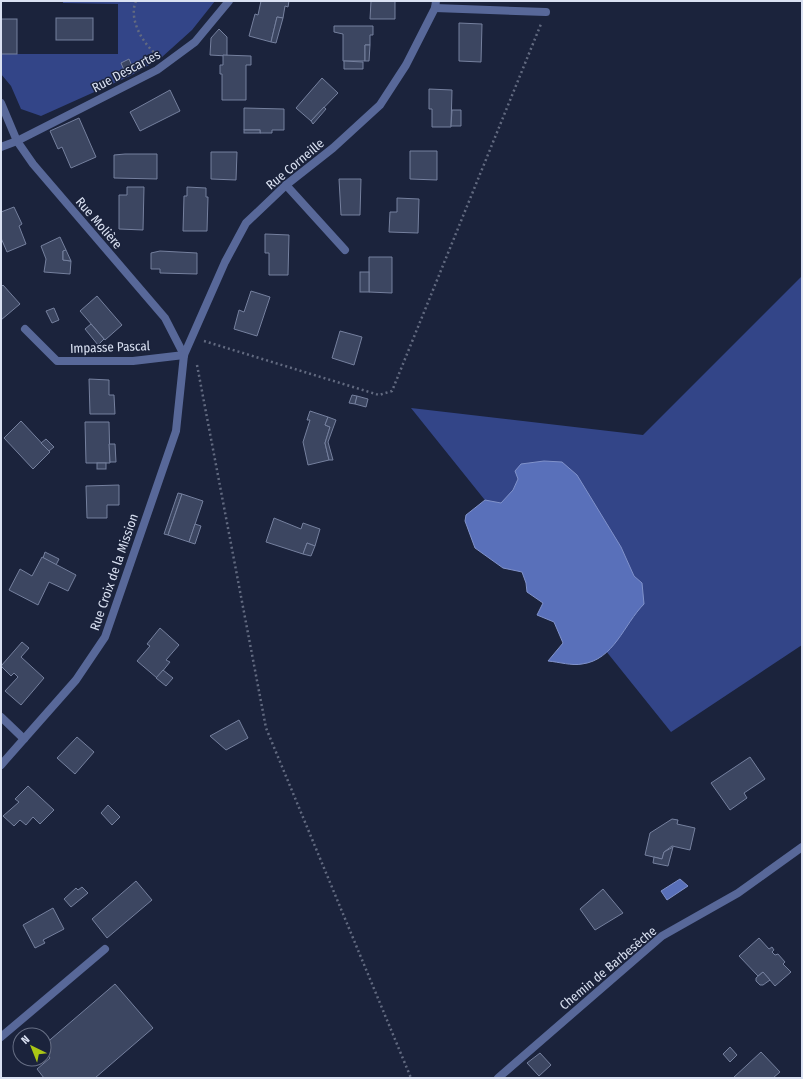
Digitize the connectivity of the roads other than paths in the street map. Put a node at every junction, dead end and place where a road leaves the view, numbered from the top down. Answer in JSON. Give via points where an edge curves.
{"nodes":[{"id":1,"x":229,"y":1,"type":"edge"},
{"id":2,"x":436,"y":5,"type":"edge"},
{"id":3,"x":546,"y":12,"type":"road end"},
{"id":4,"x":1,"y":103,"type":"edge"},
{"id":5,"x":17,"y":141,"type":"junction"},
{"id":6,"x":1,"y":147,"type":"edge"},
{"id":7,"x":286,"y":185,"type":"junction"},
{"id":8,"x":345,"y":250,"type":"dead end"},
{"id":9,"x":25,"y":329,"type":"dead end"},
{"id":10,"x":184,"y":355,"type":"junction"},
{"id":11,"x":1,"y":717,"type":"edge"},
{"id":12,"x":24,"y":739,"type":"junction"},
{"id":13,"x":1,"y":765,"type":"edge"},
{"id":14,"x":802,"y":847,"type":"edge"},
{"id":15,"x":105,"y":949,"type":"dead end"},
{"id":16,"x":1,"y":1037,"type":"edge"},
{"id":17,"x":498,"y":1078,"type":"edge"}],
"edges":[{"from":1,"to":5,"type":"street","name":"Rue Descartes","via":[[195,42],[168,63]]},
{"from":2,"to":3,"type":"street"},
{"from":2,"to":7,"type":"street","name":"Rue Corneille","via":[[406,65],[380,105],[333,148]]},
{"from":4,"to":5,"type":"street","name":"Rue Molière"},
{"from":5,"to":6,"type":"street","name":"Rue Descartes"},
{"from":5,"to":10,"type":"street","name":"Rue Molière","via":[[33,164],[165,318]]},
{"from":7,"to":8,"type":"street"},
{"from":7,"to":10,"type":"street","name":"Rue Corneille","via":[[246,222],[225,262]]},
{"from":9,"to":10,"type":"street","name":"Impasse Pascal","via":[[57,360],[133,361]]},
{"from":10,"to":12,"type":"street","name":"Rue Croix de la Mission","via":[[176,431],[105,637],[76,680]]},
{"from":11,"to":12,"type":"street"},
{"from":12,"to":13,"type":"street","name":"Rue Croix de la Mission"},
{"from":14,"to":17,"type":"street","name":"Chemin de Barbesèche","via":[[738,893],[662,936]]},
{"from":15,"to":16,"type":"street"}]}
